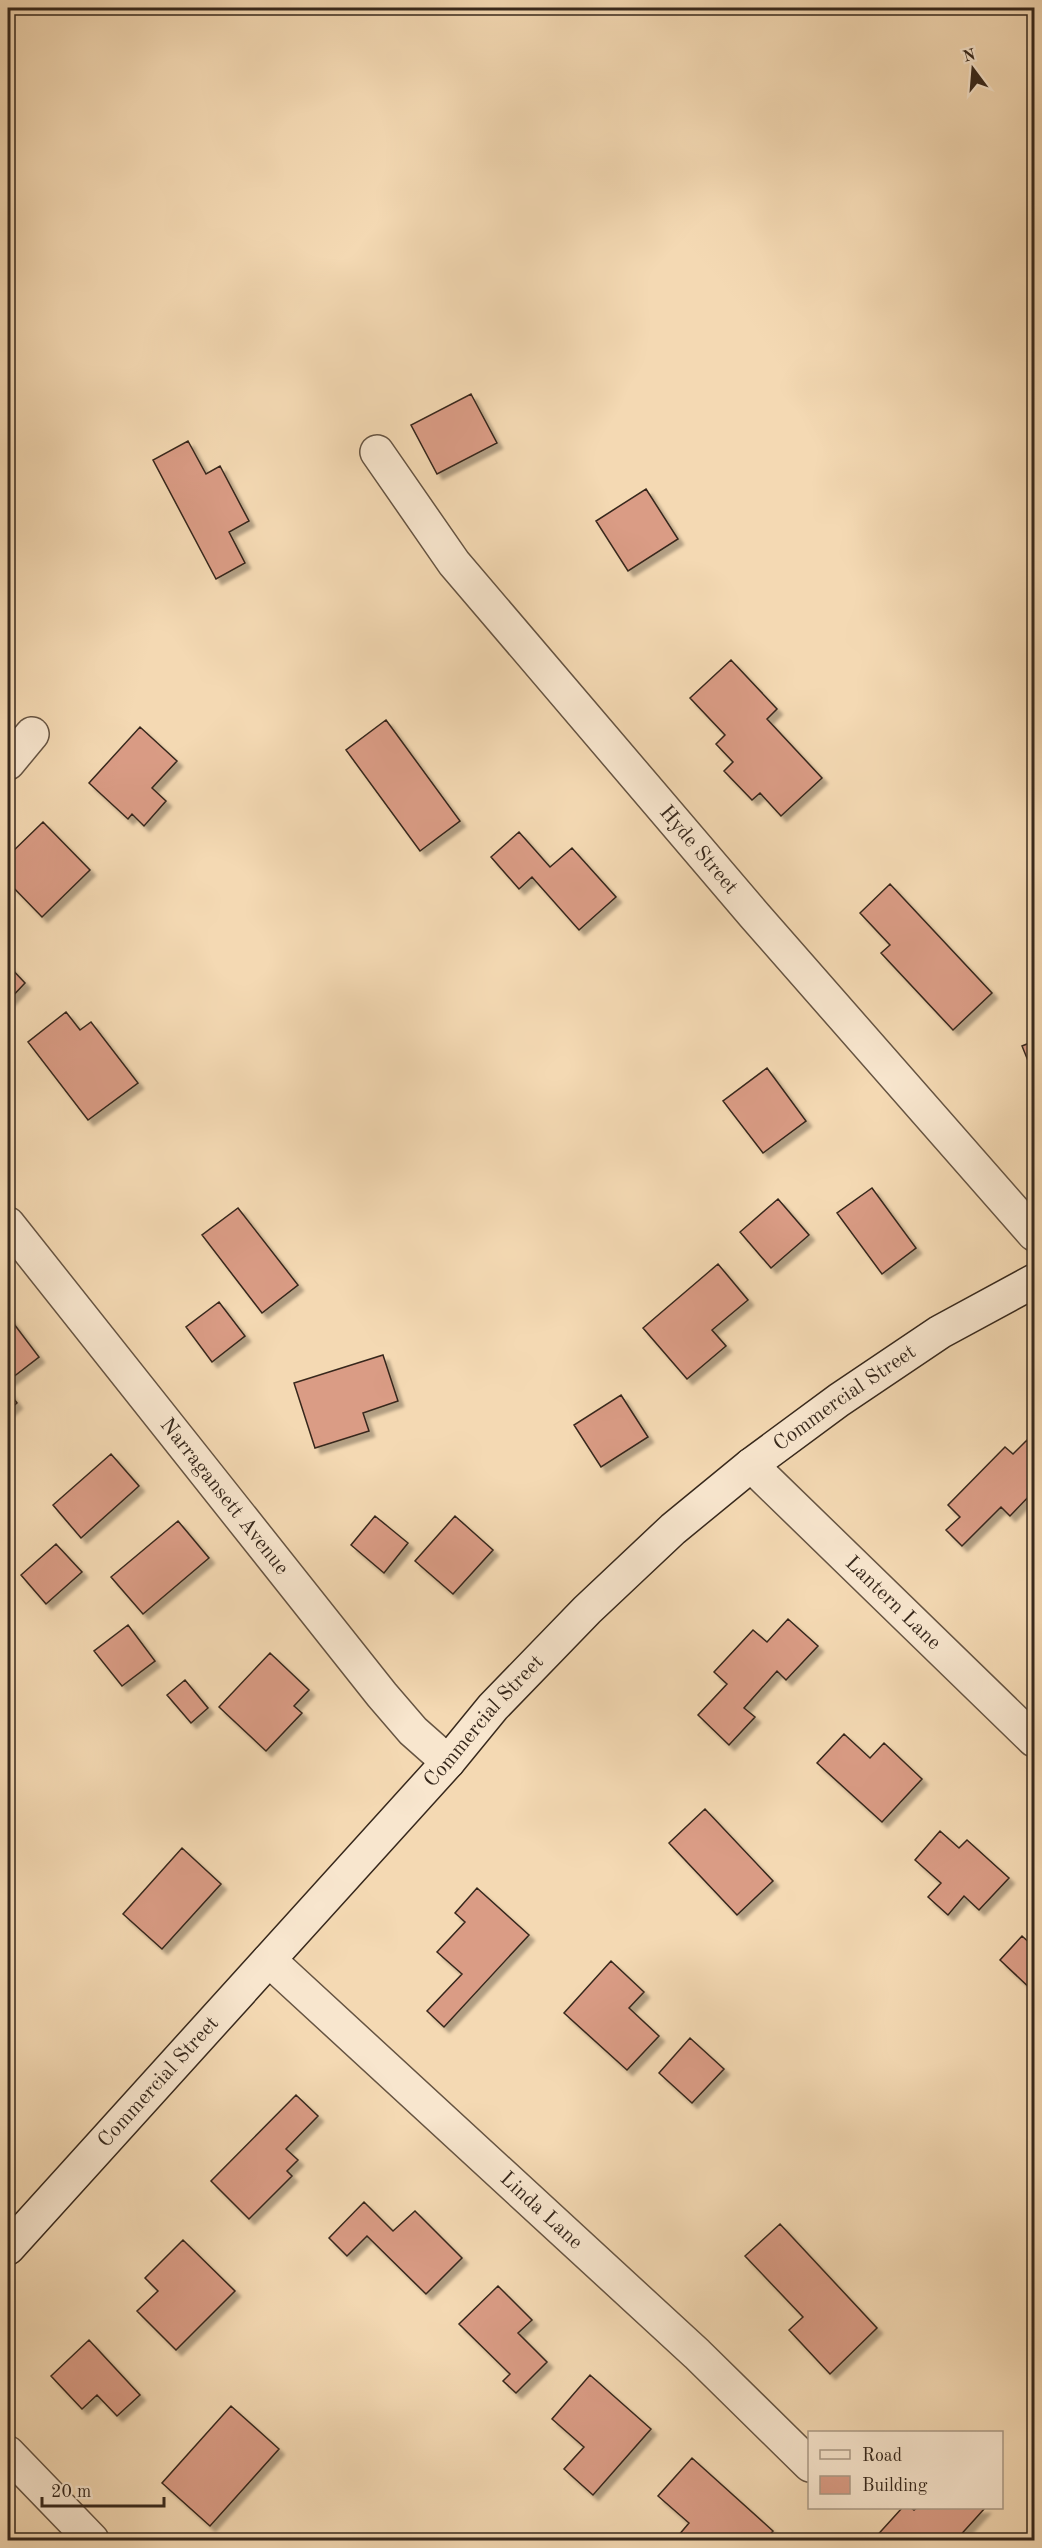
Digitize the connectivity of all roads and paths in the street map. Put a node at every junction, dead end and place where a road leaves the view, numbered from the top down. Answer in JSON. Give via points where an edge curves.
{"nodes":[{"id":1,"x":377,"y":452,"type":"dead end"},
{"id":2,"x":32,"y":734,"type":"dead end"},
{"id":3,"x":8,"y":763,"type":"edge"},
{"id":4,"x":8,"y":1224,"type":"edge"},
{"id":5,"x":1035,"y":1234,"type":"edge"},
{"id":6,"x":1035,"y":1281,"type":"edge"},
{"id":7,"x":751,"y":1465,"type":"junction"},
{"id":8,"x":1035,"y":1740,"type":"edge"},
{"id":9,"x":448,"y":1762,"type":"junction"},
{"id":10,"x":269,"y":1960,"type":"junction"},
{"id":11,"x":8,"y":2248,"type":"edge"},
{"id":12,"x":8,"y":2453,"type":"edge"},
{"id":13,"x":808,"y":2463,"type":"edge"},
{"id":14,"x":92,"y":2541,"type":"edge"}],
"edges":[{"from":1,"to":5,"type":"street","name":"Hyde Street","via":[[454,564],[755,916]]},
{"from":2,"to":3,"type":"street"},
{"from":4,"to":9,"type":"street","name":"Narragansett Avenue","via":[[382,1695],[413,1731]]},
{"from":6,"to":7,"type":"street","name":"Commercial Street","via":[[940,1332]]},
{"from":7,"to":8,"type":"street","name":"Lantern Lane"},
{"from":7,"to":9,"type":"street","name":"Commercial Street","via":[[673,1528],[586,1610],[493,1707]]},
{"from":9,"to":10,"type":"street","name":"Commercial Street"},
{"from":10,"to":11,"type":"street","name":"Commercial Street"},
{"from":10,"to":13,"type":"street","name":"Linda Lane","via":[[697,2354]]},
{"from":12,"to":14,"type":"street"}]}
